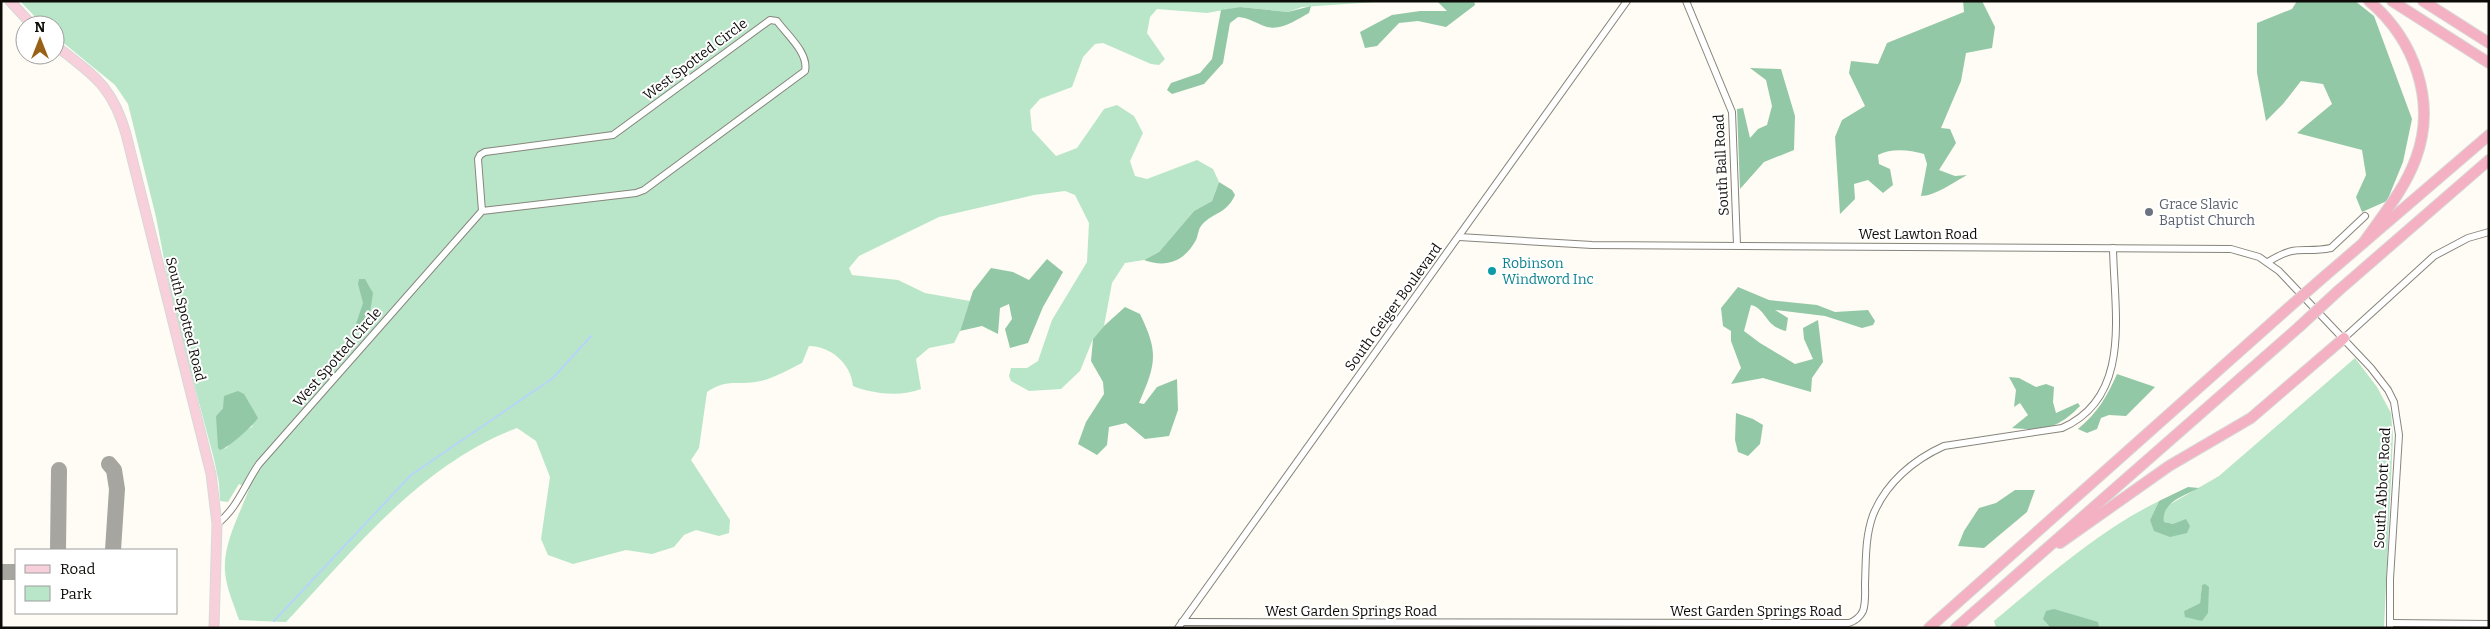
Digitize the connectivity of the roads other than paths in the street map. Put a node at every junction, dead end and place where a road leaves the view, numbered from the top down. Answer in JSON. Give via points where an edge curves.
{"nodes":[{"id":1,"x":10,"y":1,"type":"edge"},
{"id":2,"x":1627,"y":1,"type":"edge"},
{"id":3,"x":1686,"y":1,"type":"edge"},
{"id":4,"x":2369,"y":1,"type":"edge"},
{"id":5,"x":2392,"y":1,"type":"edge"},
{"id":6,"x":2423,"y":1,"type":"edge"},
{"id":7,"x":23,"y":15,"type":"edge"},
{"id":8,"x":2489,"y":43,"type":"edge"},
{"id":9,"x":65,"y":53,"type":"edge"},
{"id":10,"x":2489,"y":63,"type":"edge"},
{"id":11,"x":2489,"y":135,"type":"edge"},
{"id":12,"x":2489,"y":160,"type":"edge"},
{"id":13,"x":482,"y":211,"type":"junction"},
{"id":14,"x":2365,"y":216,"type":"dead end"},
{"id":15,"x":2489,"y":232,"type":"edge"},
{"id":16,"x":1459,"y":237,"type":"junction"},
{"id":17,"x":2364,"y":242,"type":"junction"},
{"id":18,"x":1737,"y":245,"type":"junction"},
{"id":19,"x":2113,"y":248,"type":"junction"},
{"id":20,"x":2268,"y":262,"type":"junction"},
{"id":21,"x":2344,"y":338,"type":"junction"},
{"id":22,"x":217,"y":524,"type":"junction"},
{"id":23,"x":2037,"y":556,"type":"junction"},
{"id":24,"x":2489,"y":624,"type":"edge"},
{"id":25,"x":1180,"y":625,"type":"edge"},
{"id":26,"x":2390,"y":625,"type":"edge"},
{"id":27,"x":214,"y":628,"type":"edge"},
{"id":28,"x":1929,"y":628,"type":"edge"},
{"id":29,"x":1956,"y":628,"type":"edge"}],
"edges":[{"from":1,"to":7,"type":"main road"},
{"from":2,"to":16,"type":"street","name":"South Geiger Boulevard"},
{"from":3,"to":18,"type":"street","name":"South Ball Road","via":[[1732,112]]},
{"from":4,"to":17,"type":"highway","via":[[2395,26],[2405,42],[2420,82],[2423,112],[2419,148],[2409,176]]},
{"from":5,"to":10,"type":"highway"},
{"from":6,"to":8,"type":"highway"},
{"from":9,"to":22,"type":"main road","name":"South Spotted Road","via":[[106,87],[122,119],[211,474]]},
{"from":11,"to":17,"type":"highway"},
{"from":12,"to":23,"type":"highway","bridge":true},
{"from":13,"to":13,"type":"street","name":"West Spotted Circle","via":[[644,190],[805,71],[807,63],[804,56],[777,21],[770,20],[612,134],[480,154]]},
{"from":13,"to":22,"type":"street","name":"West Spotted Circle","via":[[259,464],[234,508]]},
{"from":14,"to":20,"type":"street","via":[[2331,248],[2293,249]]},
{"from":15,"to":21,"type":"street","via":[[2468,238],[2434,256]]},
{"from":16,"to":18,"type":"street","name":"West Lawton Road","via":[[1592,245]]},
{"from":16,"to":25,"type":"street","name":"South Geiger Boulevard"},
{"from":17,"to":28,"type":"highway","bridge":true},
{"from":18,"to":19,"type":"street","name":"West Lawton Road"},
{"from":19,"to":20,"type":"street","name":"West Lawton Road","via":[[2231,250],[2246,252]]},
{"from":19,"to":25,"type":"street","name":"West Garden Springs Road","via":[[2113,365],[2111,377],[2099,400],[2080,419],[2062,428],[1944,446],[1910,466],[1886,491],[1873,516],[1866,550],[1864,606],[1859,616],[1849,623]]},
{"from":20,"to":21,"type":"street","name":"West Lawton Road"},
{"from":21,"to":23,"type":"highway","via":[[2251,418],[2169,466],[2072,536]]},
{"from":21,"to":26,"type":"street","name":"South Abbott Road","via":[[2388,390],[2397,417]]},
{"from":22,"to":27,"type":"main road","name":"South Spotted Road"},
{"from":23,"to":29,"type":"highway"},
{"from":24,"to":26,"type":"street"}]}
